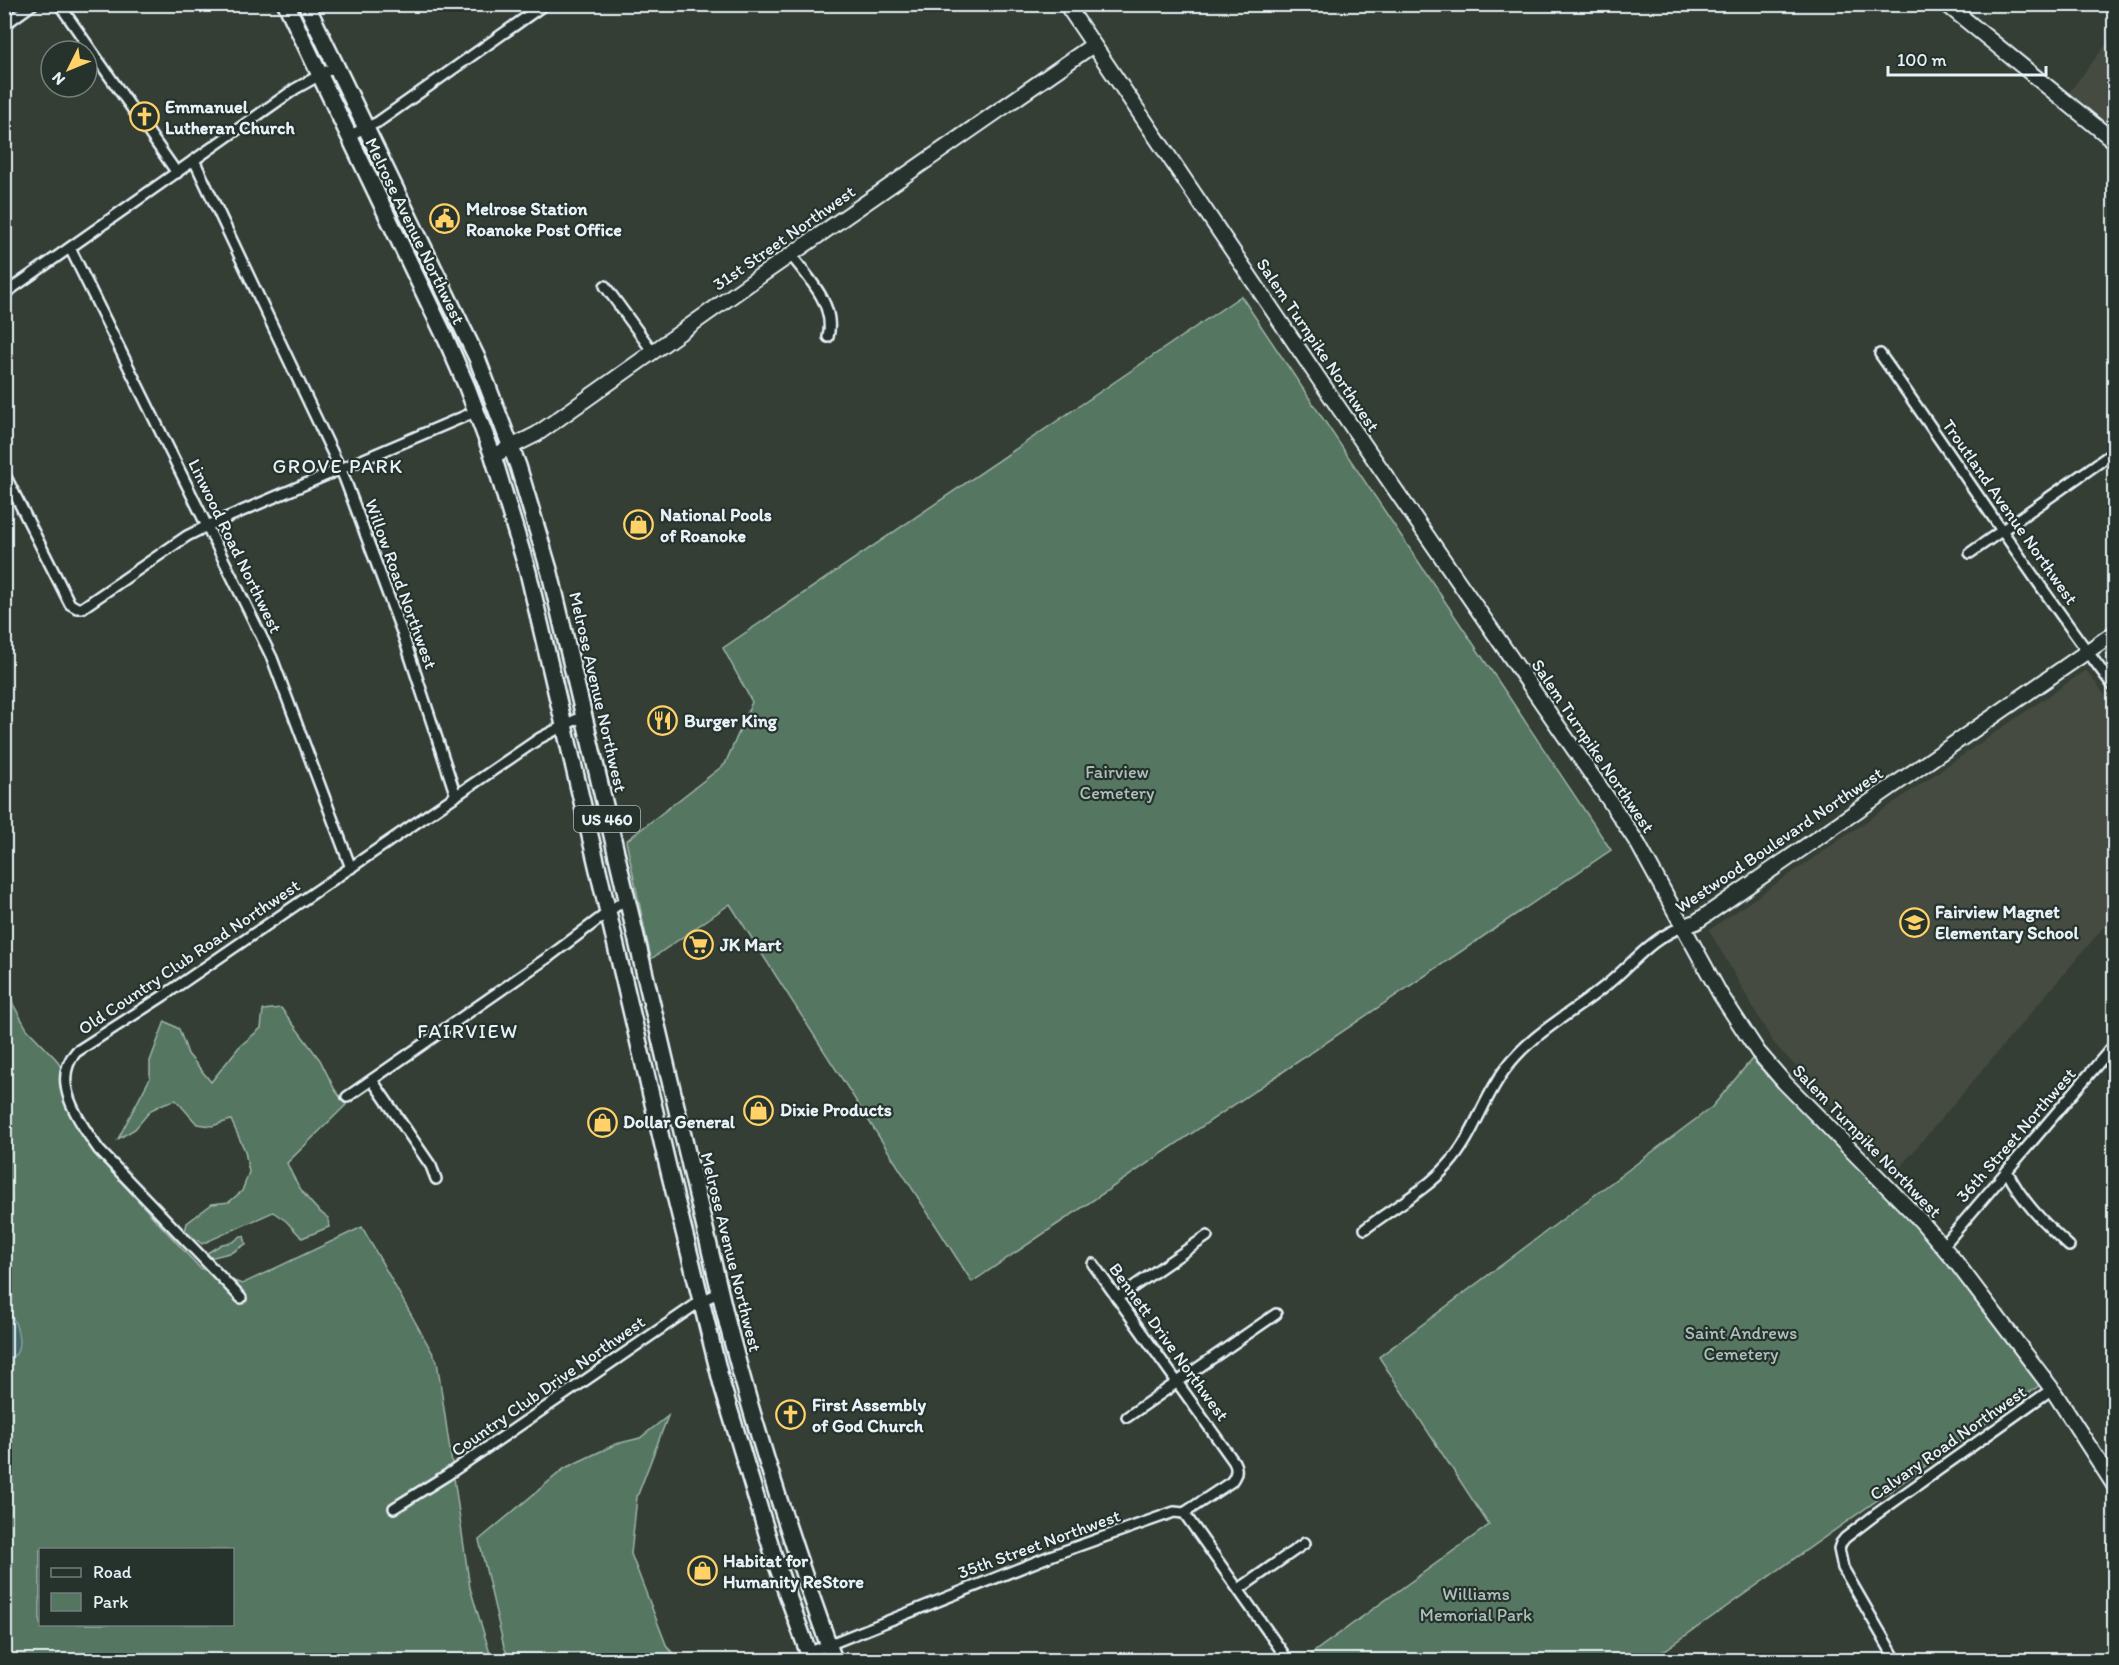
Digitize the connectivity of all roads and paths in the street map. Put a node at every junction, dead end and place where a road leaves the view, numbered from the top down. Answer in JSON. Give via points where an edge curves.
{"nodes":[{"id":1,"x":33,"y":4,"type":"edge"},
{"id":2,"x":59,"y":4,"type":"edge"},
{"id":3,"x":286,"y":4,"type":"edge"},
{"id":4,"x":306,"y":4,"type":"edge"},
{"id":5,"x":545,"y":4,"type":"edge"},
{"id":6,"x":1066,"y":4,"type":"edge"},
{"id":7,"x":1946,"y":4,"type":"edge"},
{"id":8,"x":4,"y":25,"type":"edge"},
{"id":9,"x":1093,"y":45,"type":"junction"},
{"id":10,"x":336,"y":66,"type":"junction"},
{"id":11,"x":320,"y":75,"type":"junction"},
{"id":12,"x":366,"y":128,"type":"junction"},
{"id":13,"x":348,"y":136,"type":"junction"},
{"id":14,"x":2115,"y":141,"type":"edge"},
{"id":15,"x":194,"y":160,"type":"junction"},
{"id":16,"x":177,"y":172,"type":"junction"},
{"id":17,"x":70,"y":248,"type":"junction"},
{"id":18,"x":791,"y":255,"type":"junction"},
{"id":19,"x":605,"y":286,"type":"dead end"},
{"id":20,"x":4,"y":294,"type":"edge"},
{"id":21,"x":828,"y":338,"type":"dead end"},
{"id":22,"x":653,"y":352,"type":"junction"},
{"id":23,"x":1880,"y":354,"type":"dead end"},
{"id":24,"x":477,"y":411,"type":"junction"},
{"id":25,"x":512,"y":448,"type":"junction"},
{"id":26,"x":2115,"y":452,"type":"edge"},
{"id":27,"x":493,"y":456,"type":"junction"},
{"id":28,"x":341,"y":470,"type":"junction"},
{"id":29,"x":4,"y":474,"type":"edge"},
{"id":30,"x":207,"y":526,"type":"junction"},
{"id":31,"x":2001,"y":531,"type":"junction"},
{"id":32,"x":1970,"y":553,"type":"dead end"},
{"id":33,"x":2115,"y":633,"type":"edge"},
{"id":34,"x":2087,"y":651,"type":"junction"},
{"id":35,"x":2115,"y":687,"type":"edge"},
{"id":36,"x":583,"y":716,"type":"junction"},
{"id":37,"x":564,"y":725,"type":"junction"},
{"id":38,"x":456,"y":796,"type":"junction"},
{"id":39,"x":351,"y":868,"type":"junction"},
{"id":40,"x":627,"y":898,"type":"junction"},
{"id":41,"x":608,"y":913,"type":"junction"},
{"id":42,"x":1683,"y":927,"type":"junction"},
{"id":43,"x":2115,"y":1045,"type":"edge"},
{"id":44,"x":372,"y":1080,"type":"junction"},
{"id":45,"x":347,"y":1097,"type":"dead end"},
{"id":46,"x":2007,"y":1171,"type":"junction"},
{"id":47,"x":436,"y":1179,"type":"dead end"},
{"id":48,"x":1365,"y":1228,"type":"dead end"},
{"id":49,"x":1207,"y":1236,"type":"dead end"},
{"id":50,"x":1942,"y":1246,"type":"junction"},
{"id":51,"x":2069,"y":1246,"type":"dead end"},
{"id":52,"x":1093,"y":1264,"type":"dead end"},
{"id":53,"x":721,"y":1292,"type":"junction"},
{"id":54,"x":241,"y":1298,"type":"dead end"},
{"id":55,"x":1117,"y":1298,"type":"junction"},
{"id":56,"x":701,"y":1301,"type":"junction"},
{"id":57,"x":1276,"y":1314,"type":"dead end"},
{"id":58,"x":1178,"y":1382,"type":"junction"},
{"id":59,"x":2052,"y":1389,"type":"junction"},
{"id":60,"x":1127,"y":1417,"type":"dead end"},
{"id":61,"x":1218,"y":1439,"type":"joint"},
{"id":62,"x":2115,"y":1485,"type":"edge"},
{"id":63,"x":394,"y":1508,"type":"dead end"},
{"id":64,"x":1184,"y":1513,"type":"junction"},
{"id":65,"x":1305,"y":1543,"type":"dead end"},
{"id":66,"x":1239,"y":1589,"type":"junction"},
{"id":67,"x":828,"y":1644,"type":"junction"},
{"id":68,"x":810,"y":1657,"type":"edge"},
{"id":69,"x":834,"y":1660,"type":"edge"},
{"id":70,"x":1288,"y":1660,"type":"edge"},
{"id":71,"x":1896,"y":1660,"type":"edge"}],
"edges":[{"from":1,"to":8,"type":"street"},
{"from":2,"to":16,"type":"street"},
{"from":3,"to":11,"type":"main road","name":"Melrose Avenue Northwest","number":"US 460"},
{"from":4,"to":10,"type":"main road","name":"Melrose Avenue Northwest","number":"US 460"},
{"from":5,"to":12,"type":"street"},
{"from":6,"to":9,"type":"street","name":"Salem Turnpike Northwest"},
{"from":7,"to":14,"type":"street"},
{"from":9,"to":18,"type":"street","name":"31st Street Northwest"},
{"from":9,"to":42,"type":"street","name":"Salem Turnpike Northwest","via":[[1611,803]]},
{"from":10,"to":11,"type":"street"},
{"from":10,"to":12,"type":"main road","name":"Melrose Avenue Northwest","number":"US 460"},
{"from":11,"to":13,"type":"main road","name":"Melrose Avenue Northwest","number":"US 460"},
{"from":11,"to":15,"type":"street"},
{"from":12,"to":13,"type":"street"},
{"from":12,"to":25,"type":"main road","name":"Melrose Avenue Northwest","number":"US 460","via":[[464,328]]},
{"from":13,"to":24,"type":"main road","name":"Melrose Avenue Northwest","number":"US 460"},
{"from":15,"to":16,"type":"street"},
{"from":15,"to":28,"type":"street","name":"Willow Road Northwest"},
{"from":16,"to":17,"type":"street"},
{"from":17,"to":20,"type":"street"},
{"from":17,"to":30,"type":"street","name":"Linwood Road Northwest"},
{"from":18,"to":21,"type":"street","via":[[824,302],[830,317]]},
{"from":18,"to":22,"type":"street","name":"31st Street Northwest"},
{"from":19,"to":22,"type":"street"},
{"from":22,"to":25,"type":"street","name":"31st Street Northwest"},
{"from":23,"to":31,"type":"street","name":"Troutland Avenue Northwest"},
{"from":24,"to":27,"type":"main road","name":"Melrose Avenue Northwest","number":"US 460"},
{"from":24,"to":28,"type":"street"},
{"from":25,"to":27,"type":"street","name":"31st Street Northwest"},
{"from":25,"to":36,"type":"main road","name":"Melrose Avenue Northwest","number":"US 460","via":[[550,573]]},
{"from":26,"to":31,"type":"street"},
{"from":27,"to":37,"type":"main road","name":"Melrose Avenue Northwest","number":"US 460","via":[[528,572]]},
{"from":28,"to":30,"type":"street"},
{"from":28,"to":38,"type":"street","name":"Willow Road Northwest","via":[[403,635]]},
{"from":29,"to":30,"type":"street","via":[[70,604],[77,609]]},
{"from":30,"to":39,"type":"street","name":"Linwood Road Northwest","via":[[280,676]]},
{"from":31,"to":32,"type":"street"},
{"from":31,"to":34,"type":"street","name":"Troutland Avenue Northwest"},
{"from":33,"to":34,"type":"street","name":"Westwood Boulevard Northwest"},
{"from":34,"to":35,"type":"street","name":"Troutland Avenue Northwest"},
{"from":34,"to":42,"type":"street","name":"Westwood Boulevard Northwest","via":[[1696,922]]},
{"from":36,"to":37,"type":"street","name":"Old Country Club Road Northwest"},
{"from":36,"to":40,"type":"main road","name":"Melrose Avenue Northwest","number":"US 460"},
{"from":37,"to":38,"type":"street","name":"Old Country Club Road Northwest"},
{"from":37,"to":41,"type":"main road","name":"Melrose Avenue Northwest","number":"US 460"},
{"from":38,"to":39,"type":"street","name":"Old Country Club Road Northwest"},
{"from":39,"to":54,"type":"street","name":"Old Country Club Road Northwest","via":[[76,1052],[67,1065],[66,1080],[73,1108],[99,1150]]},
{"from":40,"to":41,"type":"street"},
{"from":40,"to":53,"type":"main road","name":"Melrose Avenue Northwest","number":"US 460"},
{"from":41,"to":44,"type":"street"},
{"from":41,"to":56,"type":"main road","name":"Melrose Avenue Northwest","number":"US 460"},
{"from":42,"to":48,"type":"street","name":"Westwood Boulevard Northwest","via":[[1662,936],[1602,989],[1521,1050],[1495,1084],[1470,1135],[1448,1166]]},
{"from":42,"to":50,"type":"street","name":"Salem Turnpike Northwest","via":[[1758,1052]]},
{"from":43,"to":46,"type":"street","name":"36th Street Northwest"},
{"from":44,"to":45,"type":"street"},
{"from":44,"to":47,"type":"street"},
{"from":46,"to":50,"type":"street","name":"36th Street Northwest"},
{"from":46,"to":51,"type":"street","via":[[2022,1198]]},
{"from":49,"to":55,"type":"street"},
{"from":50,"to":59,"type":"street","name":"Salem Turnpike Northwest"},
{"from":52,"to":55,"type":"street","name":"Bennett Drive Northwest"},
{"from":53,"to":56,"type":"street","name":"Country Club Drive Northwest"},
{"from":53,"to":67,"type":"main road","name":"Melrose Avenue Northwest","number":"US 460","via":[[762,1449]]},
{"from":55,"to":58,"type":"street","name":"Bennett Drive Northwest"},
{"from":56,"to":63,"type":"street","name":"Country Club Drive Northwest"},
{"from":56,"to":68,"type":"main road","name":"Melrose Avenue Northwest","number":"US 460","via":[[743,1459]]},
{"from":57,"to":58,"type":"street"},
{"from":58,"to":60,"type":"street"},
{"from":58,"to":61,"type":"street","name":"Bennett Drive Northwest"},
{"from":59,"to":62,"type":"street","name":"Salem Turnpike Northwest"},
{"from":59,"to":71,"type":"street","name":"Calvary Road Northwest","via":[[1841,1543],[1843,1568]]},
{"from":61,"to":64,"type":"street","name":"35th Street Northwest","via":[[1236,1465],[1235,1477]]},
{"from":64,"to":66,"type":"street"},
{"from":64,"to":67,"type":"street","name":"35th Street Northwest","via":[[1174,1512],[1053,1555]]},
{"from":65,"to":66,"type":"street"},
{"from":66,"to":70,"type":"street"},
{"from":67,"to":68,"type":"street","name":"35th Street Northwest"},
{"from":67,"to":69,"type":"main road","name":"Melrose Avenue Northwest","number":"US 460"}]}
